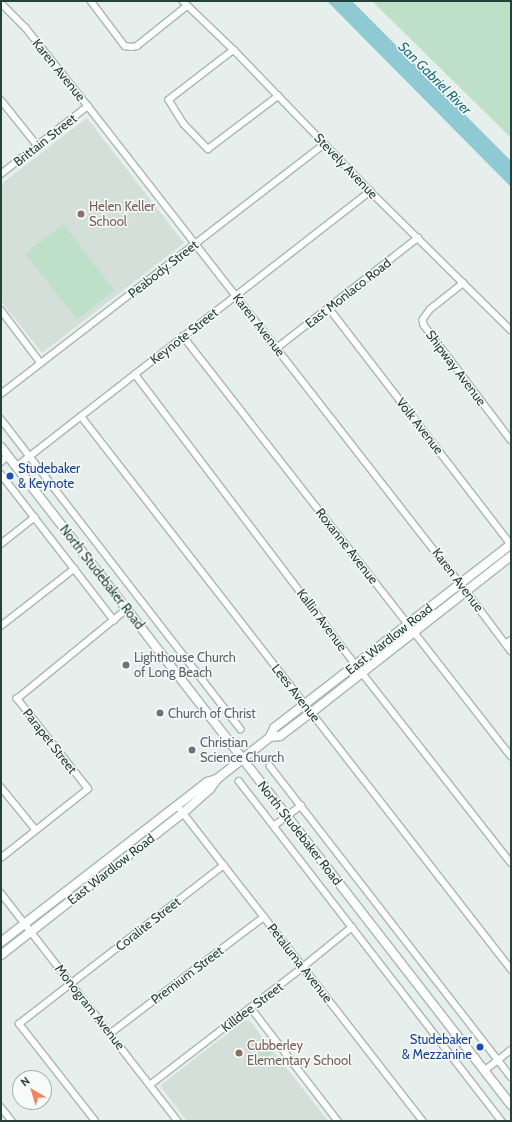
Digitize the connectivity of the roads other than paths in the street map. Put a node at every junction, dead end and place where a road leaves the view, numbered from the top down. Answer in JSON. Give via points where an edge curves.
{"nodes":[{"id":1,"x":91,"y":1,"type":"edge"},
{"id":2,"x":1,"y":3,"type":"edge"},
{"id":3,"x":185,"y":3,"type":"edge"},
{"id":4,"x":234,"y":50,"type":"junction"},
{"id":5,"x":278,"y":96,"type":"junction"},
{"id":6,"x":1,"y":100,"type":"edge"},
{"id":7,"x":88,"y":106,"type":"junction"},
{"id":8,"x":324,"y":144,"type":"junction"},
{"id":9,"x":38,"y":146,"type":"junction"},
{"id":10,"x":1,"y":174,"type":"edge"},
{"id":11,"x":370,"y":191,"type":"junction"},
{"id":12,"x":418,"y":238,"type":"junction"},
{"id":13,"x":196,"y":243,"type":"junction"},
{"id":14,"x":464,"y":284,"type":"junction"},
{"id":15,"x":236,"y":296,"type":"junction"},
{"id":16,"x":329,"y":308,"type":"junction"},
{"id":17,"x":1,"y":310,"type":"edge"},
{"id":18,"x":511,"y":330,"type":"edge"},
{"id":19,"x":183,"y":336,"type":"junction"},
{"id":20,"x":278,"y":348,"type":"junction"},
{"id":21,"x":41,"y":363,"type":"junction"},
{"id":22,"x":135,"y":374,"type":"junction"},
{"id":23,"x":1,"y":394,"type":"edge"},
{"id":24,"x":81,"y":416,"type":"junction"},
{"id":25,"x":1,"y":419,"type":"edge"},
{"id":26,"x":511,"y":440,"type":"edge"},
{"id":27,"x":1,"y":447,"type":"edge"},
{"id":28,"x":8,"y":456,"type":"junction"},
{"id":29,"x":30,"y":456,"type":"junction"},
{"id":30,"x":1,"y":462,"type":"edge"},
{"id":31,"x":16,"y":467,"type":"junction"},
{"id":32,"x":1,"y":474,"type":"edge"},
{"id":33,"x":35,"y":517,"type":"junction"},
{"id":34,"x":1,"y":544,"type":"edge"},
{"id":35,"x":511,"y":544,"type":"edge"},
{"id":36,"x":511,"y":556,"type":"edge"},
{"id":37,"x":74,"y":568,"type":"junction"},
{"id":38,"x":460,"y":584,"type":"junction"},
{"id":39,"x":466,"y":591,"type":"junction"},
{"id":40,"x":127,"y":609,"type":"junction"},
{"id":41,"x":114,"y":620,"type":"junction"},
{"id":42,"x":408,"y":624,"type":"junction"},
{"id":43,"x":1,"y":626,"type":"edge"},
{"id":44,"x":414,"y":632,"type":"junction"},
{"id":45,"x":511,"y":640,"type":"edge"},
{"id":46,"x":506,"y":644,"type":"junction"},
{"id":47,"x":511,"y":651,"type":"edge"},
{"id":48,"x":356,"y":665,"type":"junction"},
{"id":49,"x":362,"y":672,"type":"junction"},
{"id":50,"x":305,"y":705,"type":"junction"},
{"id":51,"x":312,"y":712,"type":"junction"},
{"id":52,"x":241,"y":729,"type":"dead end"},
{"id":53,"x":270,"y":737,"type":"junction"},
{"id":54,"x":511,"y":756,"type":"edge"},
{"id":55,"x":243,"y":758,"type":"junction"},
{"id":56,"x":270,"y":766,"type":"dead end"},
{"id":57,"x":217,"y":779,"type":"junction"},
{"id":58,"x":240,"y":781,"type":"dead end"},
{"id":59,"x":1,"y":787,"type":"edge"},
{"id":60,"x":177,"y":805,"type":"junction"},
{"id":61,"x":301,"y":806,"type":"junction"},
{"id":62,"x":183,"y":813,"type":"junction"},
{"id":63,"x":287,"y":816,"type":"junction"},
{"id":64,"x":274,"y":826,"type":"junction"},
{"id":65,"x":36,"y":830,"type":"junction"},
{"id":66,"x":1,"y":858,"type":"edge"},
{"id":67,"x":511,"y":863,"type":"edge"},
{"id":68,"x":224,"y":865,"type":"junction"},
{"id":69,"x":1,"y":892,"type":"edge"},
{"id":70,"x":264,"y":917,"type":"junction"},
{"id":71,"x":25,"y":924,"type":"junction"},
{"id":72,"x":352,"y":927,"type":"junction"},
{"id":73,"x":31,"y":932,"type":"junction"},
{"id":74,"x":1,"y":942,"type":"edge"},
{"id":75,"x":1,"y":955,"type":"edge"},
{"id":76,"x":303,"y":967,"type":"junction"},
{"id":77,"x":511,"y":969,"type":"edge"},
{"id":78,"x":72,"y":983,"type":"junction"},
{"id":79,"x":251,"y":1008,"type":"junction"},
{"id":80,"x":111,"y":1033,"type":"junction"},
{"id":81,"x":511,"y":1050,"type":"edge"},
{"id":82,"x":498,"y":1060,"type":"junction"},
{"id":83,"x":484,"y":1071,"type":"junction"},
{"id":84,"x":511,"y":1077,"type":"edge"},
{"id":85,"x":150,"y":1085,"type":"junction"},
{"id":86,"x":511,"y":1105,"type":"edge"},
{"id":87,"x":1,"y":1106,"type":"edge"},
{"id":88,"x":12,"y":1121,"type":"edge"},
{"id":89,"x":95,"y":1121,"type":"edge"},
{"id":90,"x":178,"y":1121,"type":"edge"},
{"id":91,"x":338,"y":1121,"type":"edge"},
{"id":92,"x":423,"y":1121,"type":"edge"},
{"id":93,"x":502,"y":1121,"type":"edge"}],
"edges":[{"from":1,"to":3,"type":"street","via":[[125,46],[131,47],[137,46]]},
{"from":2,"to":7,"type":"street","name":"Karen Avenue","via":[[26,28]]},
{"from":3,"to":4,"type":"street","name":"Stevely Avenue"},
{"from":4,"to":5,"type":"street","name":"Stevely Avenue"},
{"from":4,"to":5,"type":"street","via":[[169,100],[184,124],[208,149]]},
{"from":5,"to":8,"type":"street","name":"Stevely Avenue"},
{"from":6,"to":9,"type":"street"},
{"from":7,"to":9,"type":"street","name":"Brittain Street"},
{"from":7,"to":13,"type":"street","name":"Karen Avenue"},
{"from":8,"to":11,"type":"street","name":"Stevely Avenue"},
{"from":8,"to":13,"type":"street","name":"Peabody Street"},
{"from":9,"to":10,"type":"street","name":"Brittain Street"},
{"from":11,"to":12,"type":"street","name":"Stevely Avenue"},
{"from":11,"to":15,"type":"street","name":"Keynote Street"},
{"from":12,"to":14,"type":"street","name":"Stevely Avenue"},
{"from":12,"to":16,"type":"street","name":"East Monlaco Road"},
{"from":13,"to":15,"type":"street","name":"Karen Avenue"},
{"from":13,"to":21,"type":"street","name":"Peabody Street"},
{"from":14,"to":18,"type":"street","name":"Stevely Avenue"},
{"from":14,"to":26,"type":"street","name":"Shipway Avenue","via":[[430,310],[423,320],[424,325]]},
{"from":15,"to":19,"type":"street","name":"Keynote Street"},
{"from":15,"to":20,"type":"street","name":"Karen Avenue"},
{"from":16,"to":20,"type":"street","name":"East Monlaco Road"},
{"from":16,"to":35,"type":"street","name":"Volk Avenue"},
{"from":17,"to":21,"type":"street"},
{"from":19,"to":22,"type":"street","name":"Keynote Street"},
{"from":19,"to":42,"type":"street","name":"Roxanne Avenue"},
{"from":20,"to":38,"type":"street","name":"Karen Avenue"},
{"from":21,"to":23,"type":"street","name":"Peabody Street"},
{"from":22,"to":24,"type":"street","name":"Keynote Street"},
{"from":22,"to":48,"type":"street","name":"Kallin Avenue"},
{"from":24,"to":29,"type":"street","name":"Keynote Street"},
{"from":24,"to":50,"type":"street","name":"Lees Avenue"},
{"from":25,"to":29,"type":"street","name":"North Studebaker Road"},
{"from":27,"to":28,"type":"main road","name":"North Studebaker Road"},
{"from":28,"to":30,"type":"street"},
{"from":28,"to":31,"type":"main road","name":"North Studebaker Road"},
{"from":29,"to":31,"type":"street","name":"Keynote Street"},
{"from":29,"to":52,"type":"street","name":"North Studebaker Road"},
{"from":31,"to":40,"type":"main road","name":"North Studebaker Road"},
{"from":32,"to":33,"type":"street","name":"North Studebaker Road"},
{"from":33,"to":34,"type":"street"},
{"from":33,"to":37,"type":"street","name":"North Studebaker Road"},
{"from":35,"to":38,"type":"main road","name":"East Wardlow Road"},
{"from":36,"to":39,"type":"main road","name":"East Wardlow Road"},
{"from":37,"to":41,"type":"street","name":"North Studebaker Road"},
{"from":37,"to":43,"type":"street"},
{"from":38,"to":39,"type":"street","name":"Karen Avenue"},
{"from":38,"to":42,"type":"main road","name":"East Wardlow Road"},
{"from":39,"to":44,"type":"main road","name":"East Wardlow Road"},
{"from":39,"to":46,"type":"street","name":"Karen Avenue"},
{"from":40,"to":41,"type":"street","name":"Parapet Street"},
{"from":40,"to":55,"type":"main road","name":"North Studebaker Road"},
{"from":41,"to":65,"type":"street","name":"Parapet Street","via":[[17,699],[88,788]]},
{"from":42,"to":44,"type":"street","name":"Roxanne Avenue"},
{"from":42,"to":48,"type":"main road","name":"East Wardlow Road"},
{"from":44,"to":49,"type":"main road","name":"East Wardlow Road"},
{"from":44,"to":54,"type":"street","name":"Roxanne Avenue"},
{"from":45,"to":46,"type":"street"},
{"from":46,"to":47,"type":"street","name":"Karen Avenue"},
{"from":48,"to":49,"type":"street","name":"Kallin Avenue"},
{"from":48,"to":50,"type":"main road","name":"East Wardlow Road"},
{"from":49,"to":51,"type":"main road","name":"East Wardlow Road"},
{"from":49,"to":67,"type":"street","name":"Kallin Avenue"},
{"from":50,"to":51,"type":"street","name":"Lees Avenue"},
{"from":50,"to":53,"type":"main road","name":"East Wardlow Road","via":[[274,728]]},
{"from":51,"to":53,"type":"main road","name":"East Wardlow Road","via":[[280,736]]},
{"from":51,"to":77,"type":"street","name":"Lees Avenue"},
{"from":53,"to":55,"type":"main road","name":"East Wardlow Road"},
{"from":55,"to":57,"type":"main road","name":"East Wardlow Road"},
{"from":55,"to":63,"type":"main road","name":"North Studebaker Road"},
{"from":56,"to":61,"type":"street","name":"North Studebaker Road"},
{"from":57,"to":60,"type":"main road","name":"East Wardlow Road","via":[[207,782]]},
{"from":57,"to":62,"type":"main road","name":"East Wardlow Road","via":[[210,789]]},
{"from":58,"to":64,"type":"street","name":"North Studebaker Road"},
{"from":59,"to":65,"type":"street"},
{"from":60,"to":62,"type":"street","name":"Petaluma Avenue"},
{"from":60,"to":71,"type":"main road","name":"East Wardlow Road"},
{"from":61,"to":63,"type":"street"},
{"from":61,"to":82,"type":"street","name":"North Studebaker Road"},
{"from":62,"to":68,"type":"street","name":"Petaluma Avenue"},
{"from":62,"to":73,"type":"main road","name":"East Wardlow Road"},
{"from":63,"to":64,"type":"street"},
{"from":63,"to":83,"type":"main road","name":"North Studebaker Road"},
{"from":64,"to":72,"type":"street","name":"North Studebaker Road"},
{"from":65,"to":66,"type":"street","name":"Parapet Street"},
{"from":68,"to":70,"type":"street","name":"Petaluma Avenue"},
{"from":68,"to":78,"type":"street","name":"Coralite Street"},
{"from":69,"to":71,"type":"street","name":"Monogram Avenue"},
{"from":70,"to":76,"type":"street","name":"Petaluma Avenue"},
{"from":70,"to":80,"type":"street","name":"Premium Street"},
{"from":71,"to":73,"type":"street","name":"Monogram Avenue"},
{"from":71,"to":74,"type":"main road","name":"East Wardlow Road"},
{"from":72,"to":76,"type":"street","name":"Killdee Street"},
{"from":72,"to":93,"type":"street","name":"North Studebaker Road"},
{"from":73,"to":75,"type":"main road","name":"East Wardlow Road"},
{"from":73,"to":78,"type":"street","name":"Monogram Avenue"},
{"from":76,"to":79,"type":"street","name":"Killdee Street"},
{"from":76,"to":92,"type":"street","name":"Petaluma Avenue"},
{"from":78,"to":80,"type":"street","name":"Monogram Avenue"},
{"from":78,"to":89,"type":"street","name":"Coralite Street","via":[[19,1024]]},
{"from":79,"to":85,"type":"street","name":"Killdee Street"},
{"from":79,"to":91,"type":"street"},
{"from":80,"to":85,"type":"street","name":"Monogram Avenue"},
{"from":81,"to":82,"type":"street"},
{"from":82,"to":83,"type":"street"},
{"from":82,"to":84,"type":"street","name":"North Studebaker Road"},
{"from":83,"to":86,"type":"main road","name":"North Studebaker Road"},
{"from":85,"to":90,"type":"street","name":"Monogram Avenue"},
{"from":87,"to":88,"type":"street"}]}
